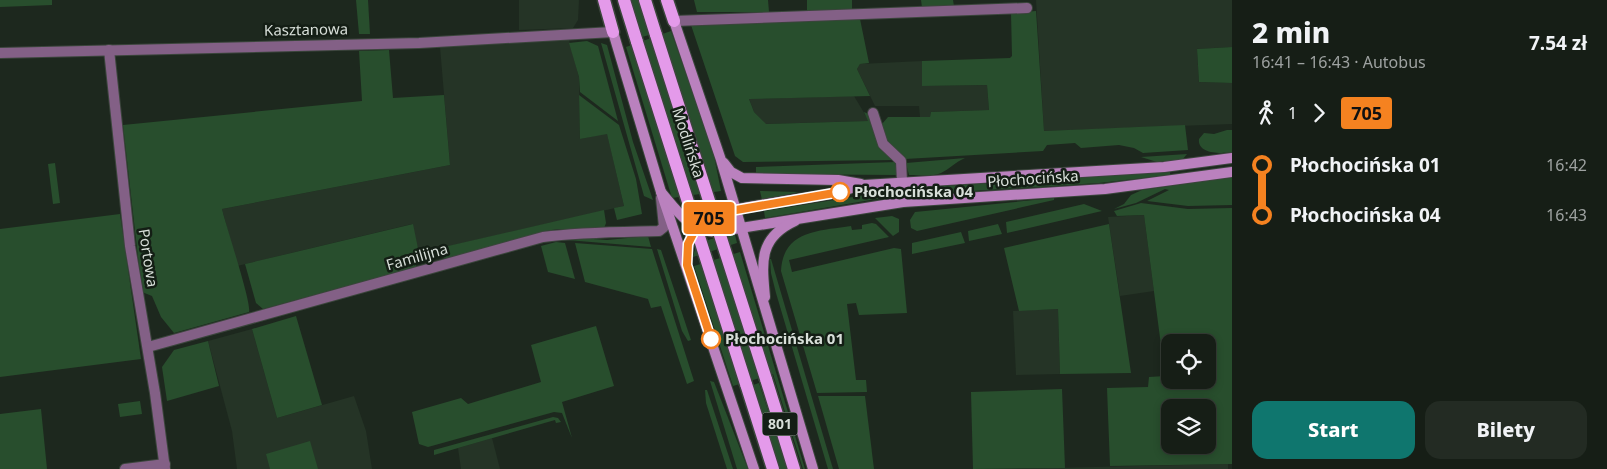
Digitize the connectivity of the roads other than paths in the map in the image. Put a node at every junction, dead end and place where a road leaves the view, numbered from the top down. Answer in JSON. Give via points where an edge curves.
{"nodes":[{"id":1,"x":604,"y":0,"type":"edge"},
{"id":2,"x":624,"y":0,"type":"edge"},
{"id":3,"x":645,"y":0,"type":"edge"},
{"id":4,"x":666,"y":0,"type":"edge"},
{"id":5,"x":1028,"y":8,"type":"dead end"},
{"id":6,"x":674,"y":21,"type":"junction"},
{"id":7,"x":612,"y":32,"type":"junction"},
{"id":8,"x":109,"y":50,"type":"junction"},
{"id":9,"x":0,"y":53,"type":"edge"},
{"id":10,"x":873,"y":113,"type":"dead end"},
{"id":11,"x":1232,"y":158,"type":"edge"},
{"id":12,"x":721,"y":160,"type":"junction"},
{"id":13,"x":1232,"y":172,"type":"edge"},
{"id":14,"x":902,"y":182,"type":"junction"},
{"id":15,"x":864,"y":185,"type":"junction"},
{"id":16,"x":661,"y":192,"type":"junction"},
{"id":17,"x":904,"y":202,"type":"junction"},
{"id":18,"x":736,"y":210,"type":"junction"},
{"id":19,"x":806,"y":217,"type":"junction"},
{"id":20,"x":696,"y":228,"type":"junction"},
{"id":21,"x":740,"y":228,"type":"junction"},
{"id":22,"x":687,"y":265,"type":"junction"},
{"id":23,"x":766,"y":316,"type":"junction"},
{"id":24,"x":148,"y":347,"type":"junction"},
{"id":25,"x":165,"y":466,"type":"edge"},
{"id":26,"x":125,"y":469,"type":"edge"},
{"id":27,"x":754,"y":469,"type":"edge"},
{"id":28,"x":773,"y":469,"type":"edge"},
{"id":29,"x":794,"y":469,"type":"edge"},
{"id":30,"x":812,"y":469,"type":"edge"}],
"edges":[{"from":1,"to":7,"type":"main road"},
{"from":2,"to":28,"type":"main road","name":"Modlińska","number":"801","bridge":true},
{"from":3,"to":29,"type":"main road","name":"Modlińska","number":"801","bridge":true},
{"from":4,"to":6,"type":"main road"},
{"from":5,"to":6,"type":"street"},
{"from":6,"to":12,"type":"main road","name":"Modlińska"},
{"from":7,"to":8,"type":"street","name":"Kasztanowa","via":[[427,43]]},
{"from":7,"to":16,"type":"main road"},
{"from":8,"to":9,"type":"street","name":"Kasztanowa"},
{"from":8,"to":24,"type":"street","name":"Portowa","via":[[130,246]]},
{"from":10,"to":14,"type":"street","via":[[883,144],[901,161]]},
{"from":11,"to":14,"type":"main road","name":"Płochocińska","via":[[1164,167]]},
{"from":12,"to":15,"type":"main road","name":"Płochocińska","via":[[731,172],[742,178],[838,180]]},
{"from":12,"to":18,"type":"main road","name":"Modlińska"},
{"from":13,"to":17,"type":"main road","name":"Płochocińska","via":[[1105,189]]},
{"from":14,"to":15,"type":"main road","name":"Płochocińska"},
{"from":14,"to":17,"type":"street"},
{"from":15,"to":18,"type":"main road","name":"Płochocińska"},
{"from":16,"to":20,"type":"main road"},
{"from":16,"to":22,"type":"main road"},
{"from":16,"to":24,"type":"street","name":"Familijna","via":[[664,227],[659,231],[543,237]]},
{"from":17,"to":19,"type":"main road","name":"Płochocińska"},
{"from":18,"to":20,"type":"main road","name":"Płochocińska","via":[[706,218]]},
{"from":18,"to":21,"type":"main road","name":"Modlińska"},
{"from":19,"to":21,"type":"main road","name":"Płochocińska"},
{"from":19,"to":23,"type":"main road","name":"Płochocińska","via":[[788,224],[767,245],[762,258]]},
{"from":20,"to":21,"type":"main road","name":"Płochocińska","via":[[716,232]]},
{"from":20,"to":22,"type":"main road","via":[[688,244]]},
{"from":21,"to":23,"type":"main road","name":"Modlińska"},
{"from":22,"to":27,"type":"main road"},
{"from":23,"to":30,"type":"main road","name":"Modlińska"},
{"from":24,"to":25,"type":"street","name":"Portowa"},
{"from":25,"to":26,"type":"street"}]}
